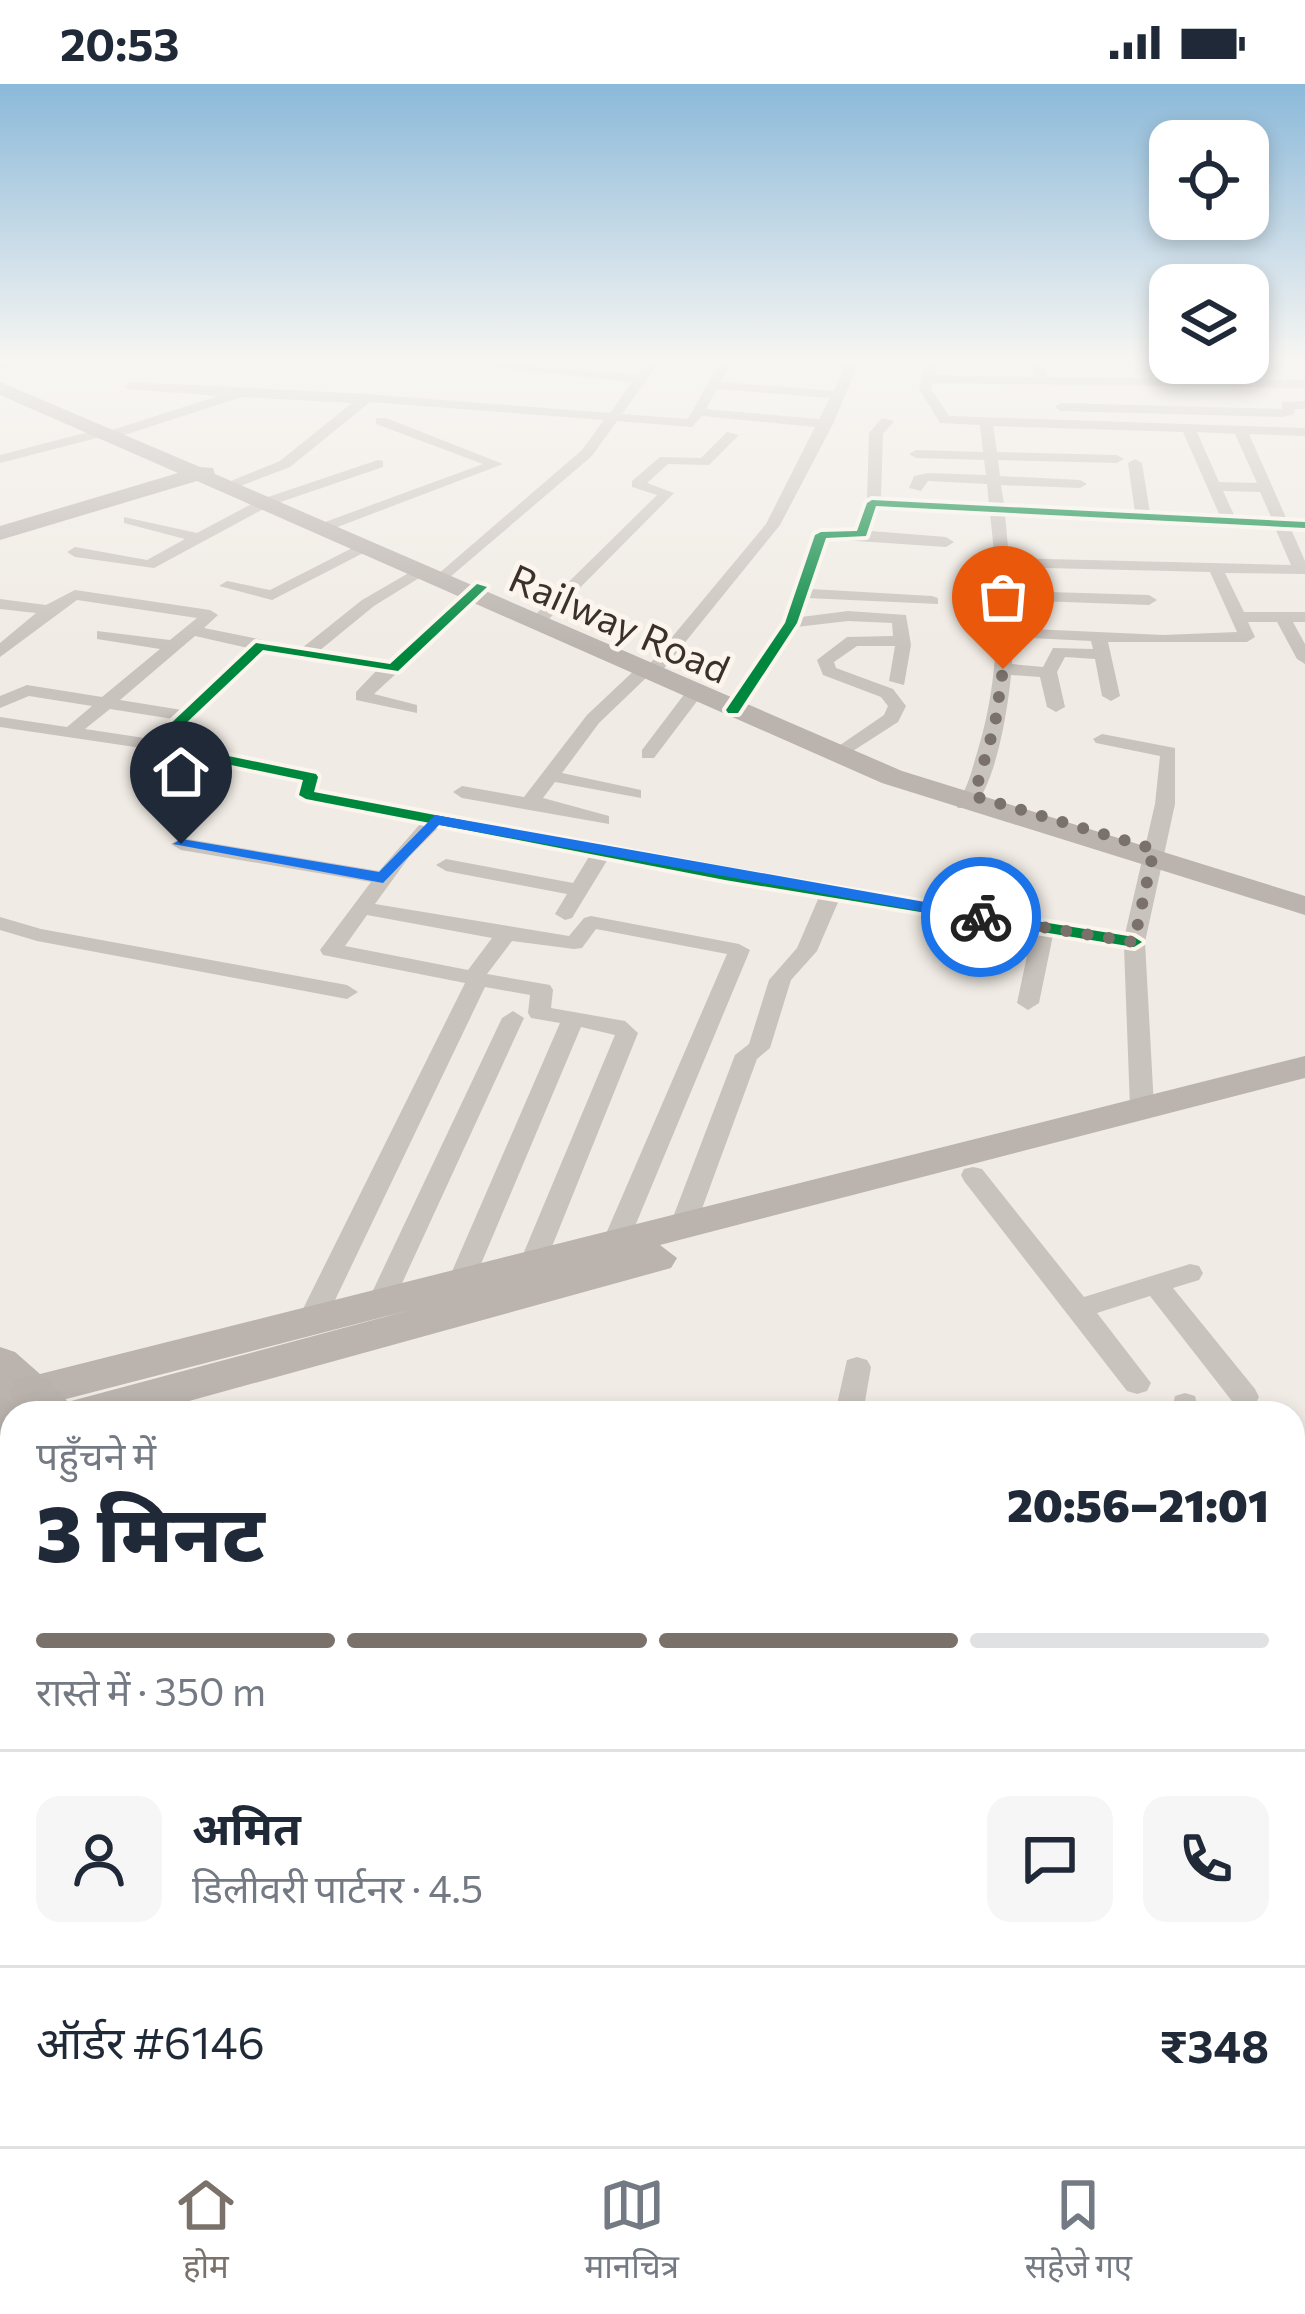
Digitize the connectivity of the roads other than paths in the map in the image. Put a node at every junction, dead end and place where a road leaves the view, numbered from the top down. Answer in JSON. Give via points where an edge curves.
{"nodes":[{"id":1,"x":162,"y":456,"type":"edge"},
{"id":2,"x":293,"y":456,"type":"edge"},
{"id":3,"x":475,"y":456,"type":"edge"},
{"id":4,"x":583,"y":456,"type":"edge"},
{"id":5,"x":710,"y":456,"type":"edge"},
{"id":6,"x":809,"y":456,"type":"edge"},
{"id":7,"x":875,"y":456,"type":"edge"},
{"id":8,"x":957,"y":456,"type":"edge"},
{"id":9,"x":1201,"y":456,"type":"edge"},
{"id":10,"x":1253,"y":456,"type":"edge"},
{"id":11,"x":990,"y":458,"type":"junction"},
{"id":12,"x":1012,"y":458,"type":"junction"},
{"id":13,"x":1118,"y":459,"type":"dead end"},
{"id":14,"x":703,"y":463,"type":"junction"},
{"id":15,"x":1135,"y":463,"type":"dead end"},
{"id":16,"x":378,"y":464,"type":"dead end"},
{"id":17,"x":198,"y":471,"type":"junction"},
{"id":18,"x":690,"y":477,"type":"dead end"},
{"id":19,"x":992,"y":480,"type":"junction"},
{"id":20,"x":1013,"y":481,"type":"junction"},
{"id":21,"x":238,"y":483,"type":"junction"},
{"id":22,"x":1080,"y":484,"type":"dead end"},
{"id":23,"x":1214,"y":485,"type":"junction"},
{"id":24,"x":916,"y":488,"type":"dead end"},
{"id":25,"x":1268,"y":488,"type":"junction"},
{"id":26,"x":270,"y":501,"type":"junction"},
{"id":27,"x":874,"y":502,"type":"junction"},
{"id":28,"x":997,"y":511,"type":"junction"},
{"id":29,"x":1143,"y":518,"type":"junction"},
{"id":30,"x":128,"y":520,"type":"dead end"},
{"id":31,"x":1230,"y":522,"type":"junction"},
{"id":32,"x":1285,"y":525,"type":"junction"},
{"id":33,"x":1305,"y":525,"type":"edge"},
{"id":34,"x":328,"y":526,"type":"junction"},
{"id":35,"x":0,"y":530,"type":"edge"},
{"id":36,"x":859,"y":534,"type":"junction"},
{"id":37,"x":201,"y":538,"type":"junction"},
{"id":38,"x":946,"y":542,"type":"dead end"},
{"id":39,"x":366,"y":546,"type":"junction"},
{"id":40,"x":75,"y":552,"type":"dead end"},
{"id":41,"x":1000,"y":562,"type":"junction"},
{"id":42,"x":1088,"y":566,"type":"junction"},
{"id":43,"x":1216,"y":569,"type":"junction"},
{"id":44,"x":439,"y":574,"type":"junction"},
{"id":45,"x":227,"y":586,"type":"dead end"},
{"id":46,"x":478,"y":589,"type":"junction"},
{"id":47,"x":800,"y":593,"type":"junction"},
{"id":48,"x":1002,"y":595,"type":"junction"},
{"id":49,"x":1094,"y":598,"type":"junction"},
{"id":50,"x":1149,"y":600,"type":"dead end"},
{"id":51,"x":932,"y":601,"type":"dead end"},
{"id":52,"x":0,"y":604,"type":"edge"},
{"id":53,"x":49,"y":610,"type":"junction"},
{"id":54,"x":1242,"y":617,"type":"junction"},
{"id":55,"x":1282,"y":617,"type":"junction"},
{"id":56,"x":1305,"y":617,"type":"edge"},
{"id":57,"x":540,"y":618,"type":"junction"},
{"id":58,"x":791,"y":623,"type":"junction"},
{"id":59,"x":193,"y":631,"type":"junction"},
{"id":60,"x":1004,"y":632,"type":"junction"},
{"id":61,"x":103,"y":635,"type":"dead end"},
{"id":62,"x":902,"y":642,"type":"junction"},
{"id":63,"x":1100,"y":645,"type":"junction"},
{"id":64,"x":174,"y":646,"type":"junction"},
{"id":65,"x":260,"y":646,"type":"junction"},
{"id":66,"x":0,"y":652,"type":"edge"},
{"id":67,"x":307,"y":652,"type":"junction"},
{"id":68,"x":1305,"y":658,"type":"edge"},
{"id":69,"x":389,"y":668,"type":"junction"},
{"id":70,"x":652,"y":669,"type":"junction"},
{"id":71,"x":1003,"y":669,"type":"junction"},
{"id":72,"x":1048,"y":672,"type":"junction"},
{"id":73,"x":898,"y":681,"type":"dead end"},
{"id":74,"x":695,"y":692,"type":"junction"},
{"id":75,"x":1112,"y":696,"type":"dead end"},
{"id":76,"x":105,"y":702,"type":"junction"},
{"id":77,"x":0,"y":703,"type":"edge"},
{"id":78,"x":738,"y":705,"type":"junction"},
{"id":79,"x":1056,"y":707,"type":"dead end"},
{"id":80,"x":411,"y":709,"type":"dead end"},
{"id":81,"x":183,"y":715,"type":"junction"},
{"id":82,"x":0,"y":722,"type":"edge"},
{"id":83,"x":69,"y":734,"type":"junction"},
{"id":84,"x":1102,"y":739,"type":"dead end"},
{"id":85,"x":155,"y":745,"type":"junction"},
{"id":86,"x":842,"y":751,"type":"junction"},
{"id":87,"x":648,"y":754,"type":"dead end"},
{"id":88,"x":551,"y":776,"type":"junction"},
{"id":89,"x":462,"y":792,"type":"dead end"},
{"id":90,"x":634,"y":794,"type":"dead end"},
{"id":91,"x":969,"y":800,"type":"junction"},
{"id":92,"x":531,"y":804,"type":"junction"},
{"id":93,"x":435,"y":820,"type":"junction"},
{"id":94,"x":602,"y":820,"type":"dead end"},
{"id":95,"x":181,"y":844,"type":"dead end"},
{"id":96,"x":601,"y":853,"type":"junction"},
{"id":97,"x":1152,"y":855,"type":"junction"},
{"id":98,"x":446,"y":865,"type":"dead end"},
{"id":99,"x":383,"y":878,"type":"junction"},
{"id":100,"x":579,"y":890,"type":"junction"},
{"id":101,"x":832,"y":891,"type":"junction"},
{"id":102,"x":1305,"y":893,"type":"edge"},
{"id":103,"x":1305,"y":905,"type":"edge"},
{"id":104,"x":361,"y":908,"type":"junction"},
{"id":105,"x":565,"y":914,"type":"dead end"},
{"id":106,"x":0,"y":923,"type":"edge"},
{"id":107,"x":1044,"y":927,"type":"junction"},
{"id":108,"x":506,"y":934,"type":"junction"},
{"id":109,"x":1134,"y":942,"type":"junction"},
{"id":110,"x":476,"y":978,"type":"junction"},
{"id":111,"x":346,"y":992,"type":"dead end"},
{"id":112,"x":1028,"y":1003,"type":"dead end"},
{"id":113,"x":513,"y":1018,"type":"dead end"},
{"id":114,"x":573,"y":1018,"type":"junction"},
{"id":115,"x":1305,"y":1067,"type":"edge"},
{"id":116,"x":1305,"y":1088,"type":"edge"},
{"id":117,"x":1142,"y":1107,"type":"junction"},
{"id":118,"x":974,"y":1175,"type":"junction"},
{"id":119,"x":683,"y":1225,"type":"junction"},
{"id":120,"x":615,"y":1244,"type":"junction"},
{"id":121,"x":532,"y":1264,"type":"junction"},
{"id":122,"x":1190,"y":1273,"type":"dead end"},
{"id":123,"x":460,"y":1283,"type":"junction"},
{"id":124,"x":1155,"y":1284,"type":"junction"},
{"id":125,"x":380,"y":1304,"type":"junction"},
{"id":126,"x":1078,"y":1310,"type":"junction"},
{"id":127,"x":310,"y":1321,"type":"junction"},
{"id":128,"x":857,"y":1367,"type":"dead end"},
{"id":129,"x":1137,"y":1384,"type":"dead end"},
{"id":130,"x":1245,"y":1397,"type":"dead end"},
{"id":131,"x":20,"y":1401,"type":"edge"},
{"id":132,"x":131,"y":1401,"type":"edge"},
{"id":133,"x":851,"y":1401,"type":"edge"}],
"edges":[{"from":1,"to":17,"type":"street"},
{"from":2,"to":21,"type":"street"},
{"from":3,"to":34,"type":"street","via":[[496,464]]},
{"from":4,"to":44,"type":"street"},
{"from":5,"to":14,"type":"street"},
{"from":6,"to":70,"type":"street","via":[[773,525]]},
{"from":7,"to":27,"type":"street"},
{"from":8,"to":11,"type":"street"},
{"from":9,"to":23,"type":"street"},
{"from":10,"to":25,"type":"street"},
{"from":11,"to":12,"type":"street"},
{"from":11,"to":19,"type":"street"},
{"from":12,"to":13,"type":"street"},
{"from":12,"to":20,"type":"street"},
{"from":14,"to":18,"type":"street"},
{"from":14,"to":57,"type":"street","via":[[665,460],[636,485],[673,492]]},
{"from":15,"to":29,"type":"street"},
{"from":16,"to":26,"type":"street"},
{"from":17,"to":21,"type":"street"},
{"from":17,"to":26,"type":"street","name":"Railway Road"},
{"from":17,"to":35,"type":"street"},
{"from":19,"to":20,"type":"street"},
{"from":19,"to":24,"type":"street","via":[[922,478]]},
{"from":19,"to":28,"type":"street"},
{"from":20,"to":22,"type":"street"},
{"from":21,"to":26,"type":"street"},
{"from":23,"to":25,"type":"street"},
{"from":23,"to":31,"type":"street"},
{"from":25,"to":32,"type":"street"},
{"from":26,"to":34,"type":"street","name":"Railway Road"},
{"from":26,"to":37,"type":"street"},
{"from":27,"to":28,"type":"street"},
{"from":27,"to":36,"type":"street"},
{"from":28,"to":29,"type":"street"},
{"from":28,"to":41,"type":"street"},
{"from":29,"to":31,"type":"street"},
{"from":30,"to":37,"type":"street"},
{"from":31,"to":32,"type":"street"},
{"from":32,"to":33,"type":"street"},
{"from":32,"to":43,"type":"street","via":[[1301,570]]},
{"from":34,"to":39,"type":"street","name":"Railway Road"},
{"from":34,"to":44,"type":"street"},
{"from":36,"to":38,"type":"street"},
{"from":36,"to":47,"type":"street","via":[[821,535]]},
{"from":37,"to":40,"type":"street","via":[[143,567]]},
{"from":39,"to":44,"type":"street","name":"Railway Road"},
{"from":39,"to":45,"type":"street","via":[[272,595]]},
{"from":41,"to":42,"type":"street"},
{"from":41,"to":48,"type":"street"},
{"from":42,"to":43,"type":"street"},
{"from":42,"to":49,"type":"street"},
{"from":43,"to":54,"type":"street"},
{"from":44,"to":46,"type":"street","name":"Railway Road"},
{"from":44,"to":67,"type":"street","via":[[368,603]]},
{"from":46,"to":57,"type":"street","name":"Railway Road"},
{"from":46,"to":69,"type":"street"},
{"from":47,"to":51,"type":"street"},
{"from":47,"to":58,"type":"street"},
{"from":48,"to":49,"type":"street"},
{"from":48,"to":60,"type":"street"},
{"from":49,"to":50,"type":"street"},
{"from":52,"to":53,"type":"street"},
{"from":53,"to":59,"type":"street","via":[[79,595],[210,615]]},
{"from":53,"to":66,"type":"street"},
{"from":54,"to":55,"type":"street"},
{"from":54,"to":63,"type":"street","via":[[1244,639]]},
{"from":55,"to":56,"type":"street"},
{"from":55,"to":68,"type":"street"},
{"from":57,"to":70,"type":"street","name":"Railway Road"},
{"from":58,"to":62,"type":"street","via":[[897,617],[904,621]]},
{"from":58,"to":78,"type":"street"},
{"from":59,"to":64,"type":"street"},
{"from":59,"to":65,"type":"street"},
{"from":60,"to":63,"type":"street"},
{"from":60,"to":71,"type":"street"},
{"from":61,"to":64,"type":"street"},
{"from":62,"to":73,"type":"street"},
{"from":62,"to":86,"type":"street","via":[[853,640],[825,660],[830,671],[887,693],[897,706],[892,718]]},
{"from":63,"to":72,"type":"street","via":[[1059,652]]},
{"from":63,"to":75,"type":"street"},
{"from":64,"to":76,"type":"street"},
{"from":65,"to":67,"type":"street"},
{"from":65,"to":81,"type":"street"},
{"from":67,"to":69,"type":"street"},
{"from":69,"to":80,"type":"street","via":[[362,696]]},
{"from":70,"to":74,"type":"street","name":"Railway Road"},
{"from":70,"to":78,"type":"street"},
{"from":70,"to":88,"type":"street","via":[[593,719]]},
{"from":71,"to":72,"type":"street"},
{"from":71,"to":91,"type":"street","via":[[995,724]]},
{"from":72,"to":79,"type":"street"},
{"from":74,"to":78,"type":"street","name":"Railway Road"},
{"from":74,"to":87,"type":"street"},
{"from":76,"to":77,"type":"street","via":[[27,690]]},
{"from":76,"to":81,"type":"street"},
{"from":76,"to":83,"type":"street"},
{"from":78,"to":86,"type":"street","name":"Railway Road"},
{"from":81,"to":85,"type":"street"},
{"from":82,"to":83,"type":"street"},
{"from":83,"to":85,"type":"street"},
{"from":84,"to":97,"type":"street","via":[[1168,749]]},
{"from":85,"to":93,"type":"street","via":[[311,777],[306,795]]},
{"from":86,"to":91,"type":"street","name":"Railway Road"},
{"from":88,"to":90,"type":"street"},
{"from":88,"to":92,"type":"street"},
{"from":89,"to":92,"type":"street"},
{"from":91,"to":97,"type":"street","name":"Railway Road"},
{"from":92,"to":94,"type":"street"},
{"from":93,"to":96,"type":"street"},
{"from":93,"to":99,"type":"street"},
{"from":95,"to":99,"type":"street"},
{"from":96,"to":100,"type":"street"},
{"from":96,"to":101,"type":"street"},
{"from":97,"to":102,"type":"street"},
{"from":97,"to":103,"type":"street","name":"Railway Road"},
{"from":97,"to":109,"type":"street"},
{"from":98,"to":100,"type":"street"},
{"from":99,"to":104,"type":"street"},
{"from":100,"to":105,"type":"street"},
{"from":101,"to":107,"type":"street"},
{"from":101,"to":119,"type":"street","via":[[806,951],[784,974],[759,1048],[747,1055]]},
{"from":104,"to":108,"type":"street"},
{"from":104,"to":110,"type":"street","via":[[331,950]]},
{"from":106,"to":111,"type":"street"},
{"from":107,"to":109,"type":"street"},
{"from":107,"to":112,"type":"street"},
{"from":108,"to":110,"type":"street"},
{"from":108,"to":120,"type":"street","via":[[574,943],[591,922],[739,950]]},
{"from":109,"to":117,"type":"street"},
{"from":110,"to":114,"type":"street","via":[[542,990],[536,1010]]},
{"from":110,"to":127,"type":"street"},
{"from":113,"to":125,"type":"street"},
{"from":114,"to":121,"type":"street","via":[[627,1034]]},
{"from":114,"to":123,"type":"street"},
{"from":115,"to":117,"type":"street"},
{"from":116,"to":118,"type":"street"},
{"from":117,"to":119,"type":"street"},
{"from":118,"to":126,"type":"street"},
{"from":118,"to":132,"type":"street"},
{"from":119,"to":120,"type":"street"},
{"from":120,"to":121,"type":"street"},
{"from":121,"to":123,"type":"street"},
{"from":122,"to":124,"type":"street"},
{"from":123,"to":125,"type":"street"},
{"from":124,"to":126,"type":"street"},
{"from":124,"to":130,"type":"street"},
{"from":125,"to":127,"type":"street"},
{"from":126,"to":129,"type":"street"},
{"from":127,"to":131,"type":"street"},
{"from":128,"to":133,"type":"street"}]}
